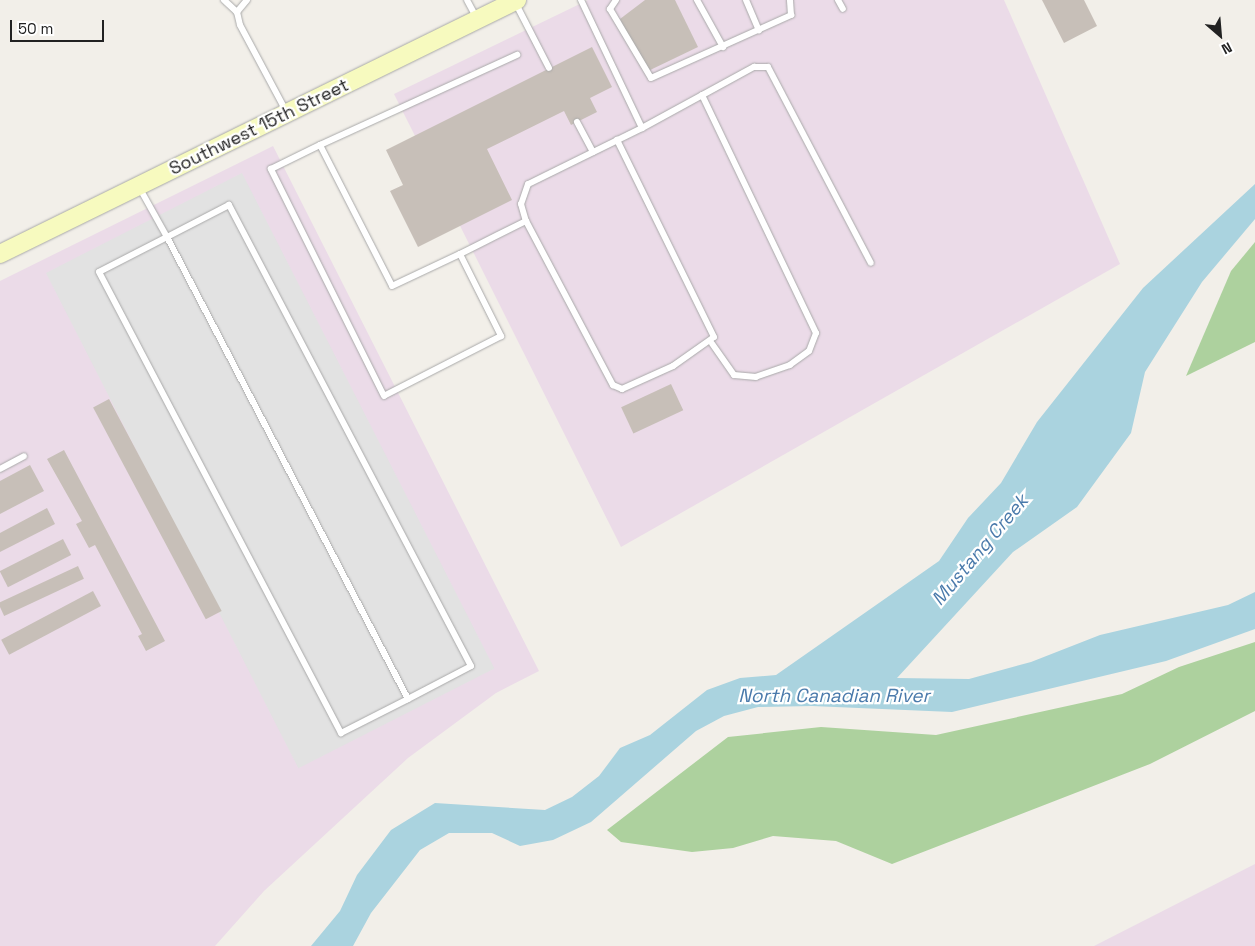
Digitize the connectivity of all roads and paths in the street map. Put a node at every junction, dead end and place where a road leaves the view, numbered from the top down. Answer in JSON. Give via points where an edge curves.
{"nodes":[{"id":1,"x":224,"y":0,"type":"edge"},
{"id":2,"x":247,"y":0,"type":"edge"},
{"id":3,"x":467,"y":0,"type":"edge"},
{"id":4,"x":581,"y":0,"type":"edge"},
{"id":5,"x":616,"y":0,"type":"edge"},
{"id":6,"x":697,"y":0,"type":"edge"},
{"id":7,"x":746,"y":0,"type":"edge"},
{"id":8,"x":790,"y":0,"type":"edge"},
{"id":9,"x":838,"y":0,"type":"edge"},
{"id":10,"x":516,"y":1,"type":"edge"},
{"id":11,"x":843,"y":9,"type":"dead end"},
{"id":12,"x":237,"y":12,"type":"junction"},
{"id":13,"x":477,"y":20,"type":"junction"},
{"id":14,"x":760,"y":30,"type":"junction"},
{"id":15,"x":723,"y":47,"type":"junction"},
{"id":16,"x":517,"y":55,"type":"dead end"},
{"id":17,"x":549,"y":68,"type":"dead end"},
{"id":18,"x":702,"y":95,"type":"junction"},
{"id":19,"x":287,"y":113,"type":"junction"},
{"id":20,"x":577,"y":122,"type":"dead end"},
{"id":21,"x":642,"y":128,"type":"junction"},
{"id":22,"x":617,"y":140,"type":"junction"},
{"id":23,"x":320,"y":145,"type":"junction"},
{"id":24,"x":593,"y":152,"type":"junction"},
{"id":25,"x":138,"y":186,"type":"junction"},
{"id":26,"x":526,"y":222,"type":"junction"},
{"id":27,"x":166,"y":236,"type":"junction"},
{"id":28,"x":0,"y":254,"type":"edge"},
{"id":29,"x":460,"y":254,"type":"junction"},
{"id":30,"x":871,"y":263,"type":"dead end"},
{"id":31,"x":712,"y":344,"type":"junction"},
{"id":32,"x":24,"y":456,"type":"dead end"},
{"id":33,"x":0,"y":469,"type":"edge"},
{"id":34,"x":408,"y":699,"type":"junction"}],
"edges":[{"from":1,"to":12,"type":"lane"},
{"from":2,"to":12,"type":"lane"},
{"from":3,"to":13,"type":"lane"},
{"from":4,"to":21,"type":"lane"},
{"from":5,"to":15,"type":"lane","via":[[610,9],[651,78]]},
{"from":6,"to":15,"type":"lane"},
{"from":7,"to":14,"type":"lane"},
{"from":8,"to":14,"type":"lane","via":[[791,15]]},
{"from":9,"to":11,"type":"lane"},
{"from":10,"to":13,"type":"main road","name":"Southwest 15th Street"},
{"from":10,"to":17,"type":"lane"},
{"from":12,"to":19,"type":"lane"},
{"from":13,"to":19,"type":"main road","name":"Southwest 15th Street"},
{"from":14,"to":15,"type":"lane"},
{"from":16,"to":23,"type":"lane"},
{"from":18,"to":21,"type":"lane"},
{"from":18,"to":30,"type":"lane","via":[[754,67],[768,66]]},
{"from":18,"to":31,"type":"lane","via":[[816,333],[809,351],[790,365],[756,377],[734,375]]},
{"from":19,"to":25,"type":"main road","name":"Southwest 15th Street"},
{"from":20,"to":24,"type":"lane"},
{"from":21,"to":22,"type":"lane"},
{"from":22,"to":24,"type":"lane"},
{"from":22,"to":31,"type":"lane","via":[[711,327]]},
{"from":23,"to":29,"type":"lane","via":[[392,286]]},
{"from":23,"to":29,"type":"lane","via":[[271,169],[384,396],[501,336]]},
{"from":24,"to":26,"type":"lane","via":[[528,184],[521,204]]},
{"from":25,"to":27,"type":"lane"},
{"from":25,"to":28,"type":"main road","name":"Southwest 15th Street"},
{"from":26,"to":29,"type":"lane"},
{"from":26,"to":31,"type":"lane","via":[[613,385],[631,389]]},
{"from":27,"to":34,"type":"lane"},
{"from":27,"to":34,"type":"lane","via":[[229,205],[471,666]]},
{"from":27,"to":34,"type":"lane","via":[[100,272],[341,734]]},
{"from":32,"to":33,"type":"lane"}]}
